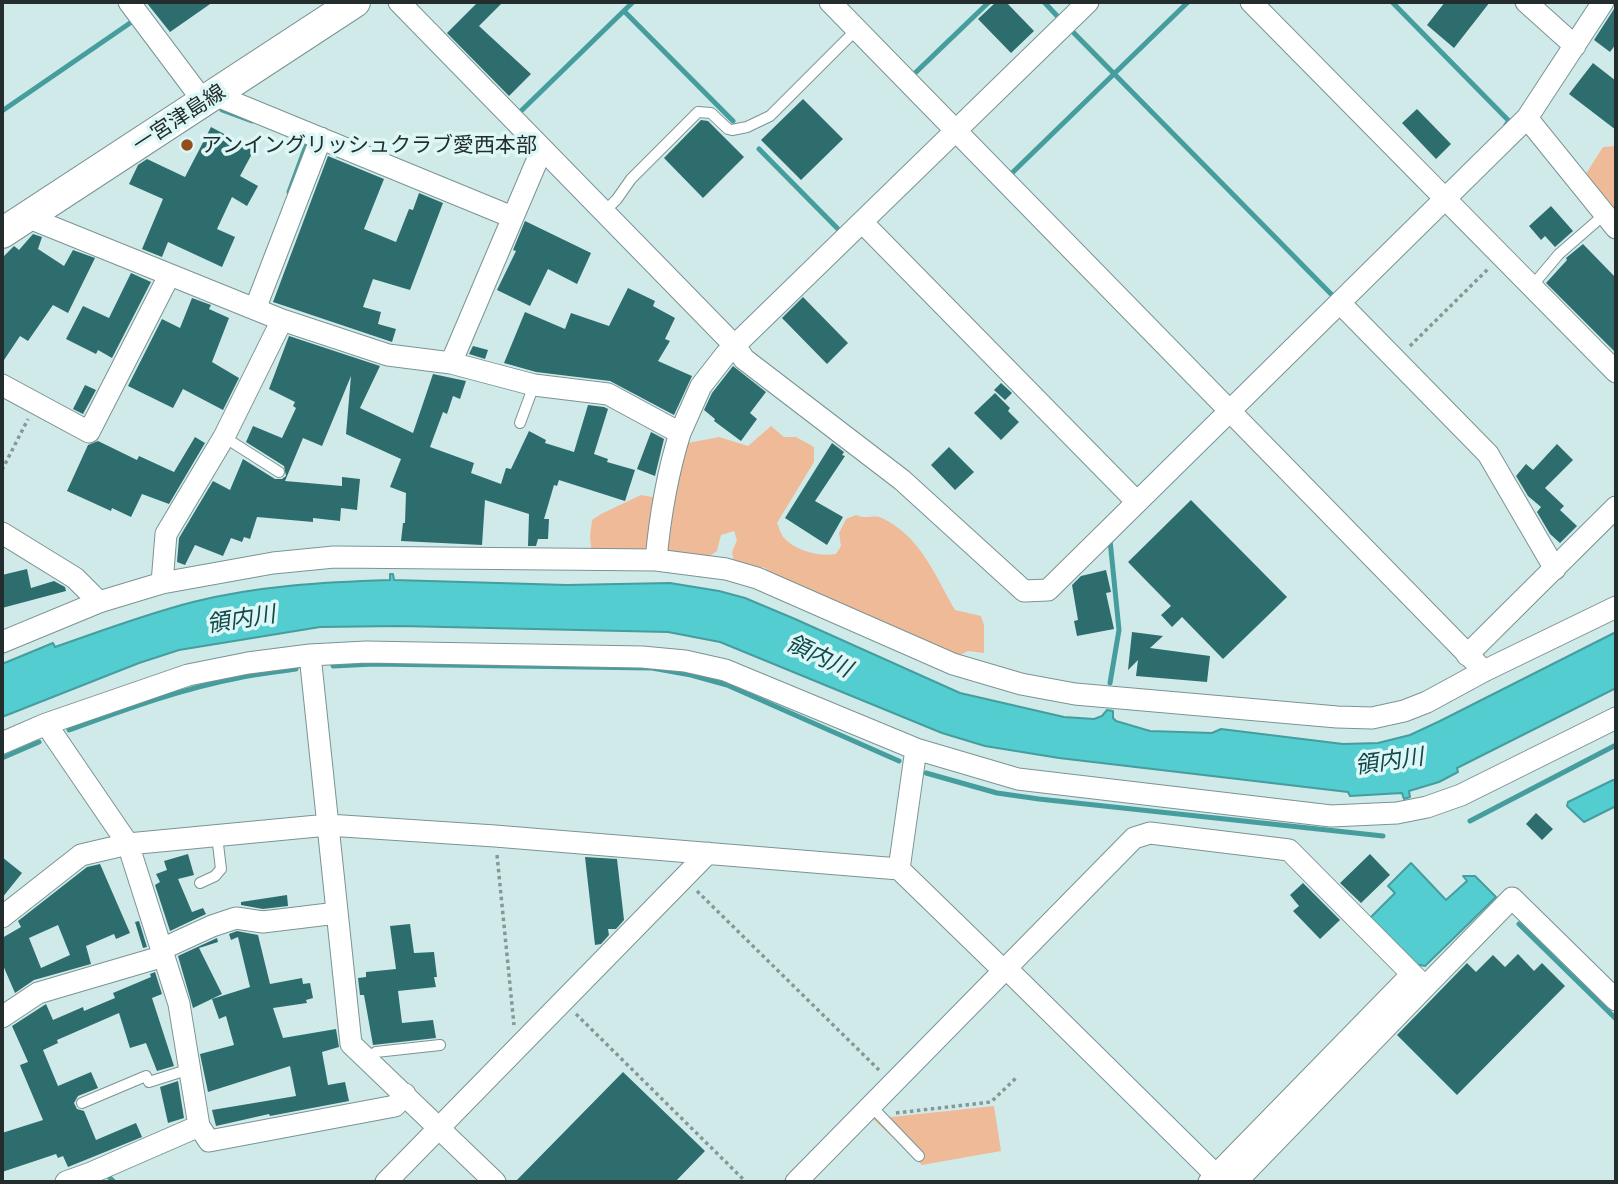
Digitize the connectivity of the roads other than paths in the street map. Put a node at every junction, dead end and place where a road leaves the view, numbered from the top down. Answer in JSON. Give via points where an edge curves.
{"nodes":[{"id":1,"x":129,"y":2,"type":"edge"},
{"id":2,"x":355,"y":2,"type":"edge"},
{"id":3,"x":398,"y":2,"type":"edge"},
{"id":4,"x":830,"y":2,"type":"edge"},
{"id":5,"x":1088,"y":2,"type":"edge"},
{"id":6,"x":1251,"y":2,"type":"edge"},
{"id":7,"x":1526,"y":2,"type":"edge"},
{"id":8,"x":1603,"y":2,"type":"edge"},
{"id":9,"x":857,"y":29,"type":"junction"},
{"id":10,"x":1574,"y":46,"type":"junction"},
{"id":11,"x":210,"y":98,"type":"junction"},
{"id":12,"x":1527,"y":118,"type":"junction"},
{"id":13,"x":956,"y":130,"type":"junction"},
{"id":14,"x":321,"y":138,"type":"junction"},
{"id":15,"x":542,"y":149,"type":"junction"},
{"id":16,"x":1446,"y":199,"type":"junction"},
{"id":17,"x":604,"y":212,"type":"junction"},
{"id":18,"x":27,"y":217,"type":"junction"},
{"id":19,"x":512,"y":218,"type":"junction"},
{"id":20,"x":1611,"y":221,"type":"edge"},
{"id":21,"x":862,"y":222,"type":"junction"},
{"id":22,"x":2,"y":233,"type":"edge"},
{"id":23,"x":169,"y":276,"type":"junction"},
{"id":24,"x":1532,"y":286,"type":"junction"},
{"id":25,"x":1340,"y":303,"type":"junction"},
{"id":26,"x":255,"y":309,"type":"junction"},
{"id":27,"x":282,"y":320,"type":"junction"},
{"id":28,"x":736,"y":346,"type":"junction"},
{"id":29,"x":451,"y":363,"type":"junction"},
{"id":30,"x":1616,"y":372,"type":"edge"},
{"id":31,"x":2,"y":384,"type":"edge"},
{"id":32,"x":534,"y":385,"type":"junction"},
{"id":33,"x":1229,"y":411,"type":"junction"},
{"id":34,"x":520,"y":423,"type":"dead end"},
{"id":35,"x":680,"y":433,"type":"junction"},
{"id":36,"x":225,"y":437,"type":"junction"},
{"id":37,"x":279,"y":471,"type":"dead end"},
{"id":38,"x":1137,"y":502,"type":"junction"},
{"id":39,"x":1616,"y":507,"type":"edge"},
{"id":40,"x":2,"y":533,"type":"edge"},
{"id":41,"x":656,"y":560,"type":"junction"},
{"id":42,"x":1555,"y":569,"type":"junction"},
{"id":43,"x":162,"y":583,"type":"junction"},
{"id":44,"x":99,"y":602,"type":"junction"},
{"id":45,"x":1616,"y":607,"type":"edge"},
{"id":46,"x":2,"y":642,"type":"edge"},
{"id":47,"x":310,"y":655,"type":"junction"},
{"id":48,"x":1467,"y":655,"type":"junction"},
{"id":49,"x":1484,"y":671,"type":"junction"},
{"id":50,"x":1616,"y":718,"type":"edge"},
{"id":51,"x":46,"y":724,"type":"junction"},
{"id":52,"x":2,"y":743,"type":"edge"},
{"id":53,"x":916,"y":749,"type":"junction"},
{"id":54,"x":328,"y":825,"type":"junction"},
{"id":55,"x":217,"y":836,"type":"junction"},
{"id":56,"x":128,"y":844,"type":"junction"},
{"id":57,"x":708,"y":853,"type":"junction"},
{"id":58,"x":898,"y":869,"type":"junction"},
{"id":59,"x":200,"y":883,"type":"dead end"},
{"id":60,"x":337,"y":913,"type":"junction"},
{"id":61,"x":2,"y":917,"type":"edge"},
{"id":62,"x":163,"y":953,"type":"junction"},
{"id":63,"x":1005,"y":970,"type":"junction"},
{"id":64,"x":1418,"y":980,"type":"junction"},
{"id":65,"x":1616,"y":1000,"type":"edge"},
{"id":66,"x":2,"y":1017,"type":"edge"},
{"id":67,"x":440,"y":1045,"type":"dead end"},
{"id":68,"x":366,"y":1058,"type":"junction"},
{"id":69,"x":190,"y":1069,"type":"junction"},
{"id":70,"x":405,"y":1094,"type":"junction"},
{"id":71,"x":82,"y":1104,"type":"dead end"},
{"id":72,"x":875,"y":1111,"type":"junction"},
{"id":73,"x":199,"y":1126,"type":"junction"},
{"id":74,"x":439,"y":1127,"type":"junction"},
{"id":75,"x":919,"y":1156,"type":"dead end"},
{"id":76,"x":95,"y":1178,"type":"edge"},
{"id":77,"x":1221,"y":1181,"type":"edge"},
{"id":78,"x":66,"y":1182,"type":"edge"},
{"id":79,"x":386,"y":1182,"type":"edge"},
{"id":80,"x":495,"y":1182,"type":"edge"},
{"id":81,"x":796,"y":1182,"type":"edge"}],
"edges":[{"from":1,"to":11,"type":"street"},
{"from":2,"to":11,"type":"main road","name":"一宮津島線"},
{"from":3,"to":15,"type":"street"},
{"from":4,"to":9,"type":"street"},
{"from":5,"to":13,"type":"street"},
{"from":6,"to":16,"type":"street"},
{"from":7,"to":10,"type":"street"},
{"from":8,"to":10,"type":"street"},
{"from":9,"to":13,"type":"street"},
{"from":9,"to":17,"type":"lane","via":[[770,116],[732,130],[711,113],[698,112]]},
{"from":10,"to":12,"type":"street"},
{"from":11,"to":14,"type":"street"},
{"from":11,"to":18,"type":"main road","name":"一宮津島線"},
{"from":12,"to":16,"type":"street"},
{"from":12,"to":20,"type":"street"},
{"from":13,"to":21,"type":"street"},
{"from":13,"to":33,"type":"street"},
{"from":14,"to":19,"type":"street"},
{"from":14,"to":26,"type":"street"},
{"from":15,"to":17,"type":"street"},
{"from":15,"to":19,"type":"street"},
{"from":16,"to":24,"type":"street"},
{"from":16,"to":25,"type":"street"},
{"from":17,"to":28,"type":"street"},
{"from":18,"to":22,"type":"main road","name":"一宮津島線"},
{"from":18,"to":23,"type":"street"},
{"from":19,"to":29,"type":"street"},
{"from":20,"to":24,"type":"lane","via":[[1559,254]]},
{"from":21,"to":28,"type":"street"},
{"from":21,"to":38,"type":"street"},
{"from":23,"to":26,"type":"street"},
{"from":23,"to":31,"type":"street","via":[[89,432]]},
{"from":24,"to":30,"type":"street"},
{"from":25,"to":33,"type":"street"},
{"from":25,"to":42,"type":"street","via":[[1488,454]]},
{"from":26,"to":27,"type":"street"},
{"from":27,"to":29,"type":"street","via":[[388,355]]},
{"from":27,"to":36,"type":"street"},
{"from":28,"to":35,"type":"street","via":[[701,386]]},
{"from":28,"to":38,"type":"street","via":[[744,359],[902,480],[1024,591],[1048,590]]},
{"from":29,"to":32,"type":"street"},
{"from":32,"to":34,"type":"lane"},
{"from":32,"to":35,"type":"street","via":[[608,394]]},
{"from":33,"to":38,"type":"street"},
{"from":33,"to":48,"type":"street"},
{"from":35,"to":41,"type":"street","via":[[660,512]]},
{"from":36,"to":37,"type":"lane"},
{"from":36,"to":43,"type":"street","via":[[166,534]]},
{"from":39,"to":42,"type":"street"},
{"from":40,"to":44,"type":"street","via":[[75,578]]},
{"from":41,"to":43,"type":"street","via":[[334,557]]},
{"from":41,"to":49,"type":"street","via":[[757,578],[953,664],[1075,694],[1372,718],[1427,702]]},
{"from":42,"to":48,"type":"street"},
{"from":43,"to":44,"type":"street"},
{"from":44,"to":46,"type":"street"},
{"from":45,"to":49,"type":"street"},
{"from":47,"to":51,"type":"street","via":[[188,676]]},
{"from":47,"to":53,"type":"street","via":[[380,652],[685,661],[725,670]]},
{"from":47,"to":54,"type":"street"},
{"from":48,"to":49,"type":"street"},
{"from":50,"to":53,"type":"street","via":[[1461,795],[1427,807],[1368,815],[1331,816],[1018,779]]},
{"from":51,"to":52,"type":"street"},
{"from":51,"to":56,"type":"street"},
{"from":53,"to":58,"type":"street"},
{"from":54,"to":55,"type":"street"},
{"from":54,"to":57,"type":"street"},
{"from":54,"to":60,"type":"street"},
{"from":55,"to":56,"type":"street"},
{"from":55,"to":59,"type":"lane","via":[[221,869]]},
{"from":56,"to":61,"type":"street","via":[[81,855]]},
{"from":56,"to":62,"type":"street"},
{"from":57,"to":58,"type":"street"},
{"from":57,"to":74,"type":"street"},
{"from":58,"to":63,"type":"street"},
{"from":60,"to":62,"type":"street","via":[[263,922],[236,918]]},
{"from":60,"to":68,"type":"street","via":[[351,1044]]},
{"from":62,"to":66,"type":"street","via":[[38,993]]},
{"from":62,"to":69,"type":"street","via":[[179,1004]]},
{"from":63,"to":64,"type":"street","via":[[1134,838],[1150,833],[1289,850]]},
{"from":63,"to":72,"type":"street","via":[[893,1083]]},
{"from":63,"to":77,"type":"street"},
{"from":64,"to":65,"type":"street","via":[[1512,898]]},
{"from":64,"to":77,"type":"street"},
{"from":67,"to":68,"type":"lane","via":[[376,1052]]},
{"from":68,"to":70,"type":"street"},
{"from":69,"to":71,"type":"lane","via":[[149,1082],[146,1076]]},
{"from":69,"to":73,"type":"street"},
{"from":70,"to":73,"type":"street","via":[[394,1106],[209,1141]]},
{"from":70,"to":74,"type":"street"},
{"from":72,"to":75,"type":"lane"},
{"from":72,"to":81,"type":"street"},
{"from":73,"to":76,"type":"street"},
{"from":74,"to":79,"type":"street"},
{"from":74,"to":80,"type":"street"},
{"from":76,"to":78,"type":"street"}]}
